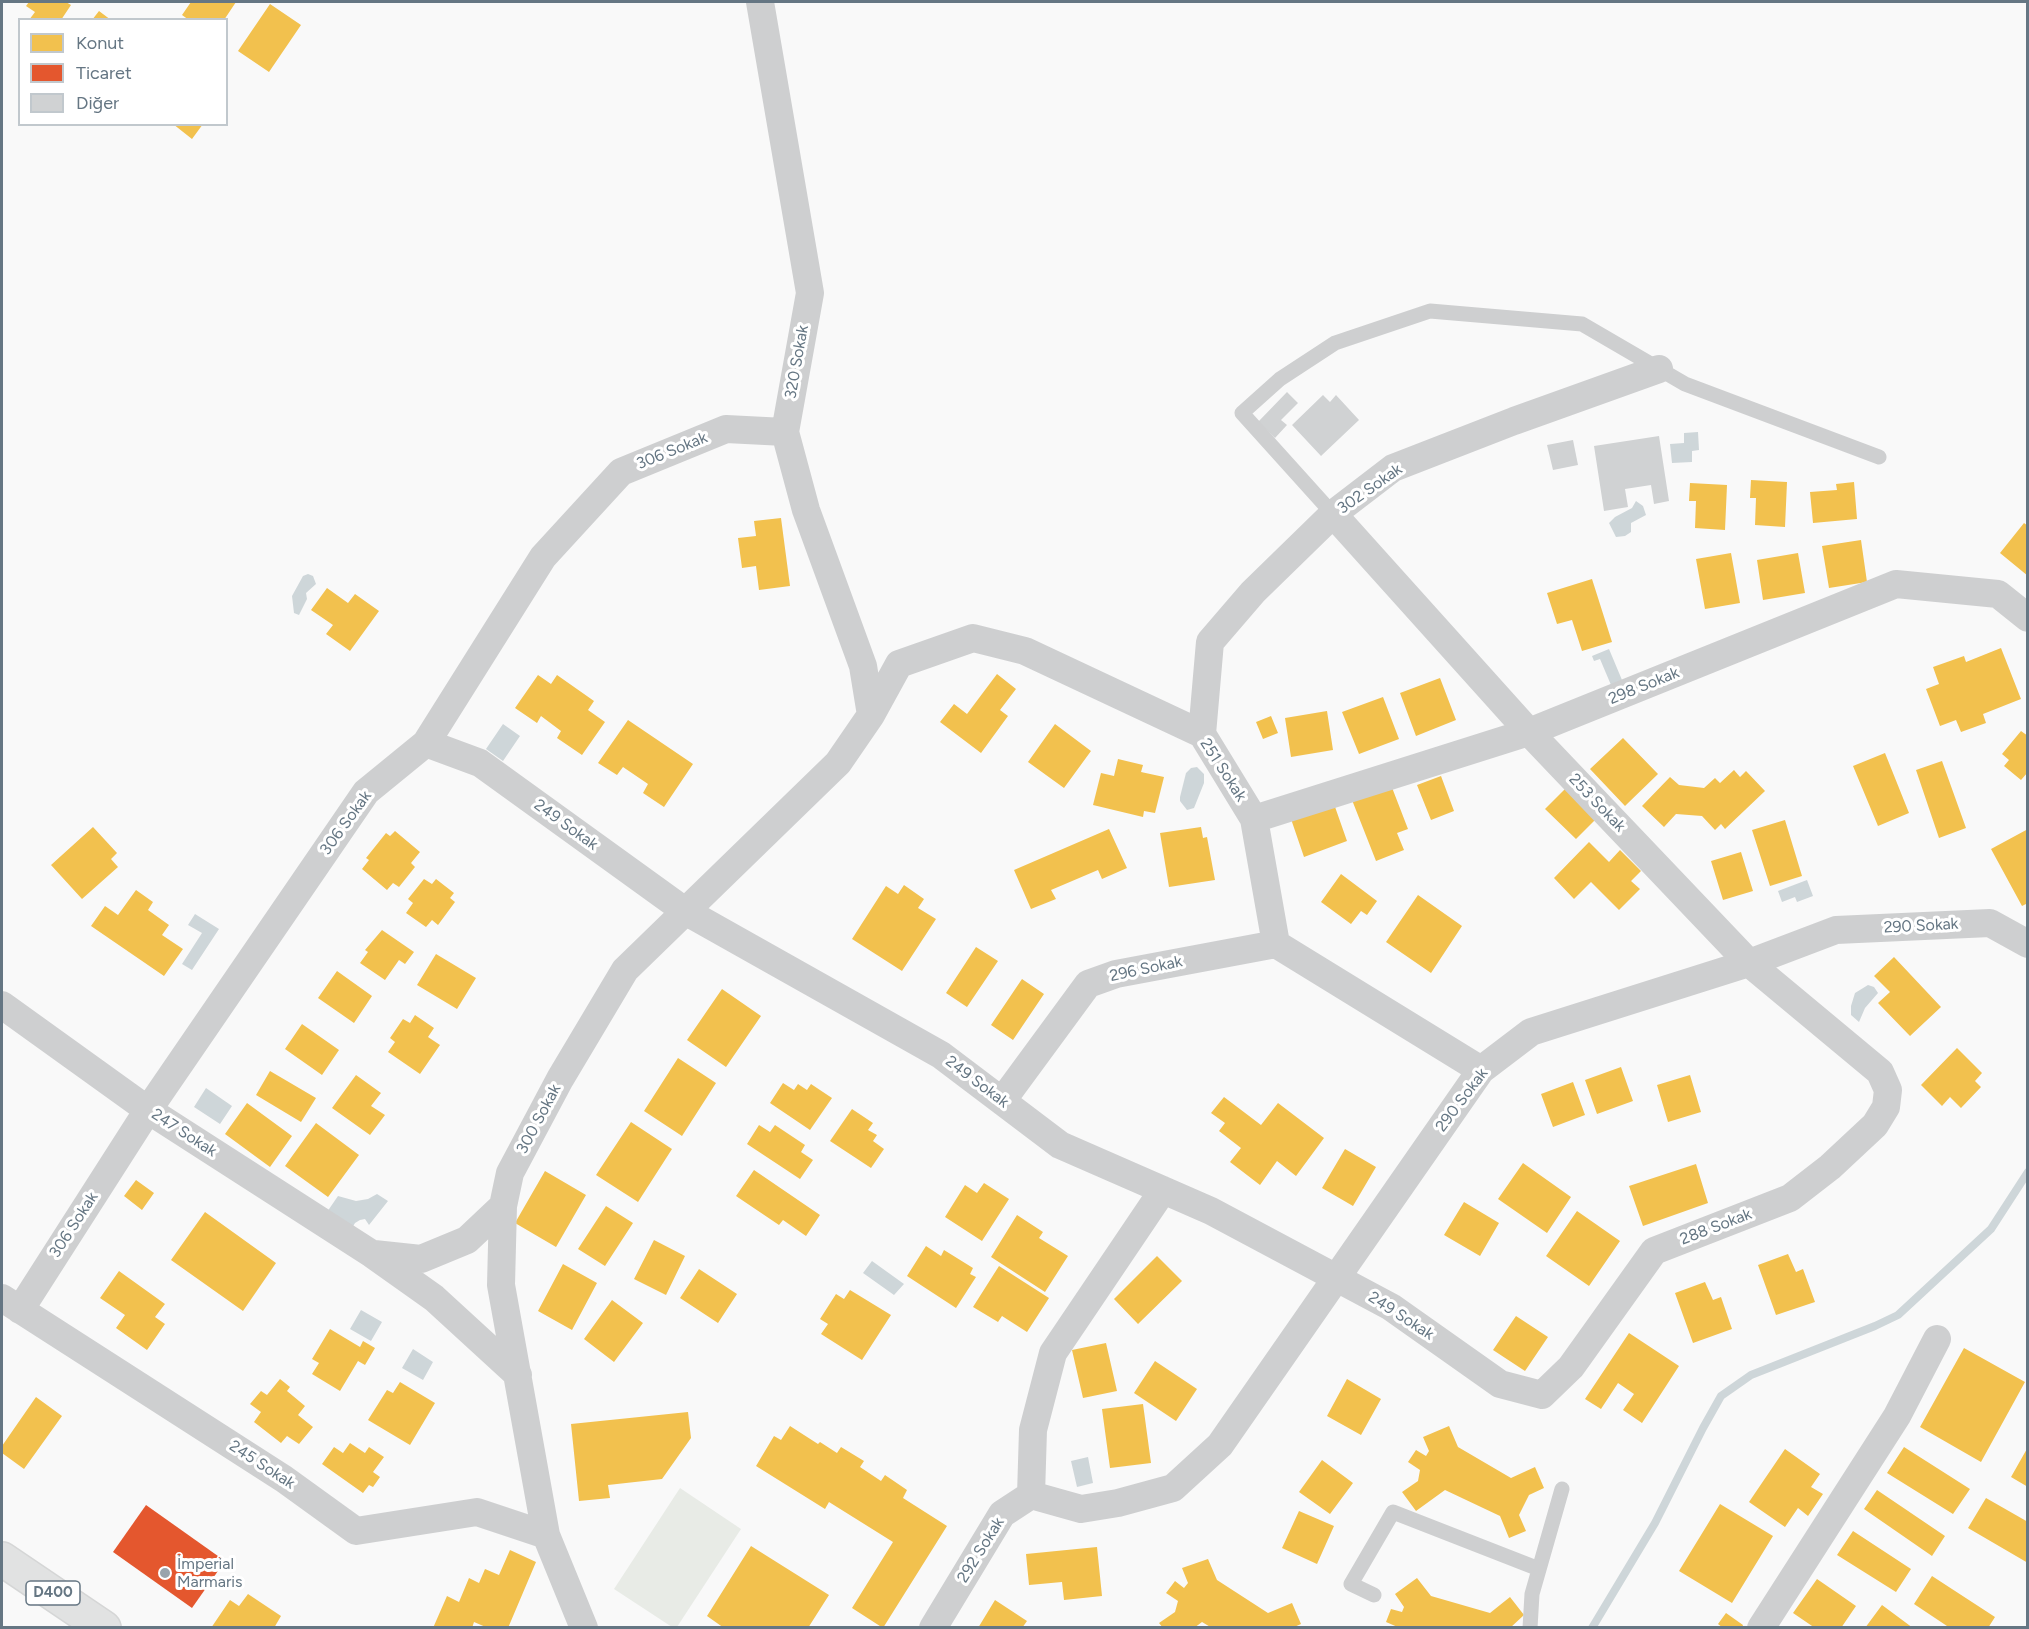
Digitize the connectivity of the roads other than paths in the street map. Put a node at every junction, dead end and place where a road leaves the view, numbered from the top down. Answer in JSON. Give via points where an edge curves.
{"nodes":[{"id":1,"x":759,"y":2,"type":"edge"},
{"id":2,"x":1659,"y":369,"type":"junction"},
{"id":3,"x":785,"y":432,"type":"junction"},
{"id":4,"x":1880,"y":457,"type":"dead end"},
{"id":5,"x":1333,"y":514,"type":"junction"},
{"id":6,"x":2028,"y":618,"type":"edge"},
{"id":7,"x":871,"y":714,"type":"junction"},
{"id":8,"x":1529,"y":732,"type":"junction"},
{"id":9,"x":1202,"y":734,"type":"junction"},
{"id":10,"x":426,"y":743,"type":"junction"},
{"id":11,"x":1254,"y":819,"type":"junction"},
{"id":12,"x":685,"y":911,"type":"junction"},
{"id":13,"x":1276,"y":944,"type":"junction"},
{"id":14,"x":2028,"y":945,"type":"edge"},
{"id":15,"x":1749,"y":963,"type":"junction"},
{"id":16,"x":2,"y":1005,"type":"edge"},
{"id":17,"x":1481,"y":1070,"type":"junction"},
{"id":18,"x":1880,"y":1072,"type":"joint"},
{"id":19,"x":1002,"y":1101,"type":"junction"},
{"id":20,"x":148,"y":1110,"type":"junction"},
{"id":21,"x":1163,"y":1190,"type":"junction"},
{"id":22,"x":503,"y":1206,"type":"junction"},
{"id":23,"x":372,"y":1254,"type":"junction"},
{"id":24,"x":1336,"y":1277,"type":"junction"},
{"id":25,"x":11,"y":1304,"type":"edge"},
{"id":26,"x":1937,"y":1339,"type":"dead end"},
{"id":27,"x":518,"y":1375,"type":"junction"},
{"id":28,"x":1542,"y":1395,"type":"joint"},
{"id":29,"x":1562,"y":1488,"type":"dead end"},
{"id":30,"x":1032,"y":1495,"type":"junction"},
{"id":31,"x":546,"y":1534,"type":"junction"},
{"id":32,"x":2,"y":1559,"type":"edge"},
{"id":33,"x":1539,"y":1569,"type":"junction"},
{"id":34,"x":1374,"y":1595,"type":"dead end"},
{"id":35,"x":1764,"y":1626,"type":"edge"},
{"id":36,"x":104,"y":1628,"type":"edge"},
{"id":37,"x":584,"y":1628,"type":"edge"},
{"id":38,"x":933,"y":1628,"type":"edge"},
{"id":39,"x":1530,"y":1628,"type":"edge"}],
"edges":[{"from":1,"to":3,"type":"street","name":"320 Sokak","via":[[810,293]]},
{"from":2,"to":4,"type":"lane","via":[[1685,384]]},
{"from":2,"to":5,"type":"street","name":"302 Sokak","via":[[1393,468]]},
{"from":2,"to":5,"type":"lane","via":[[1581,324],[1430,311],[1335,343],[1280,379],[1242,412]]},
{"from":3,"to":7,"type":"street","name":"320 Sokak","via":[[806,510],[863,666]]},
{"from":3,"to":10,"type":"street","name":"306 Sokak","via":[[726,429],[621,471],[543,557]]},
{"from":5,"to":8,"type":"street","name":"253 Sokak"},
{"from":5,"to":9,"type":"street","name":"302 Sokak","via":[[1210,642]]},
{"from":6,"to":8,"type":"street","name":"298 Sokak","via":[[1998,594],[1896,584]]},
{"from":7,"to":9,"type":"street","name":"251 Sokak","via":[[899,664],[973,638],[1024,651]]},
{"from":7,"to":12,"type":"street","name":"300 Sokak","via":[[838,763]]},
{"from":8,"to":11,"type":"street","name":"298 Sokak"},
{"from":8,"to":15,"type":"street","name":"253 Sokak"},
{"from":9,"to":11,"type":"street","name":"251 Sokak"},
{"from":10,"to":12,"type":"street","name":"249 Sokak","via":[[480,763]]},
{"from":10,"to":20,"type":"street","name":"306 Sokak","via":[[366,792]]},
{"from":11,"to":13,"type":"street","name":"251 Sokak"},
{"from":12,"to":19,"type":"street","name":"249 Sokak","via":[[941,1055]]},
{"from":12,"to":22,"type":"street","name":"300 Sokak","via":[[625,970],[510,1173]]},
{"from":13,"to":17,"type":"street"},
{"from":13,"to":19,"type":"street","name":"296 Sokak","via":[[1116,974],[1088,984]]},
{"from":14,"to":15,"type":"street","name":"290 Sokak","via":[[1990,923],[1836,930]]},
{"from":15,"to":17,"type":"street","name":"290 Sokak","via":[[1531,1032]]},
{"from":15,"to":18,"type":"street","name":"253 Sokak"},
{"from":16,"to":20,"type":"street","name":"247 Sokak"},
{"from":17,"to":24,"type":"street","name":"290 Sokak"},
{"from":18,"to":28,"type":"street","name":"288 Sokak","via":[[1888,1090],[1886,1107],[1875,1125],[1790,1198],[1654,1251],[1571,1367]]},
{"from":19,"to":21,"type":"street","name":"249 Sokak","via":[[1060,1145]]},
{"from":20,"to":23,"type":"street","name":"247 Sokak"},
{"from":20,"to":25,"type":"street","name":"306 Sokak"},
{"from":21,"to":24,"type":"street","name":"249 Sokak"},
{"from":21,"to":30,"type":"street","via":[[1053,1353],[1033,1430]]},
{"from":22,"to":23,"type":"street","name":"247 Sokak","via":[[467,1240],[421,1258]]},
{"from":22,"to":27,"type":"street","name":"300 Sokak","via":[[501,1285]]},
{"from":23,"to":27,"type":"street","name":"247 Sokak","via":[[434,1298]]},
{"from":24,"to":28,"type":"street","name":"249 Sokak","via":[[1391,1307],[1500,1384]]},
{"from":24,"to":30,"type":"street","name":"290 Sokak","via":[[1221,1445],[1173,1488],[1081,1509]]},
{"from":25,"to":31,"type":"street","name":"245 Sokak","via":[[284,1479],[356,1531],[477,1512]]},
{"from":26,"to":35,"type":"street","via":[[1897,1416]]},
{"from":27,"to":31,"type":"street","name":"300 Sokak"},
{"from":29,"to":33,"type":"lane"},
{"from":30,"to":38,"type":"street","name":"292 Sokak","via":[[1002,1514]]},
{"from":31,"to":37,"type":"street","name":"300 Sokak"},
{"from":32,"to":36,"type":"highway","number":"D400"},
{"from":33,"to":34,"type":"lane","via":[[1393,1512],[1351,1584]]},
{"from":33,"to":39,"type":"lane","via":[[1532,1594]]}]}
